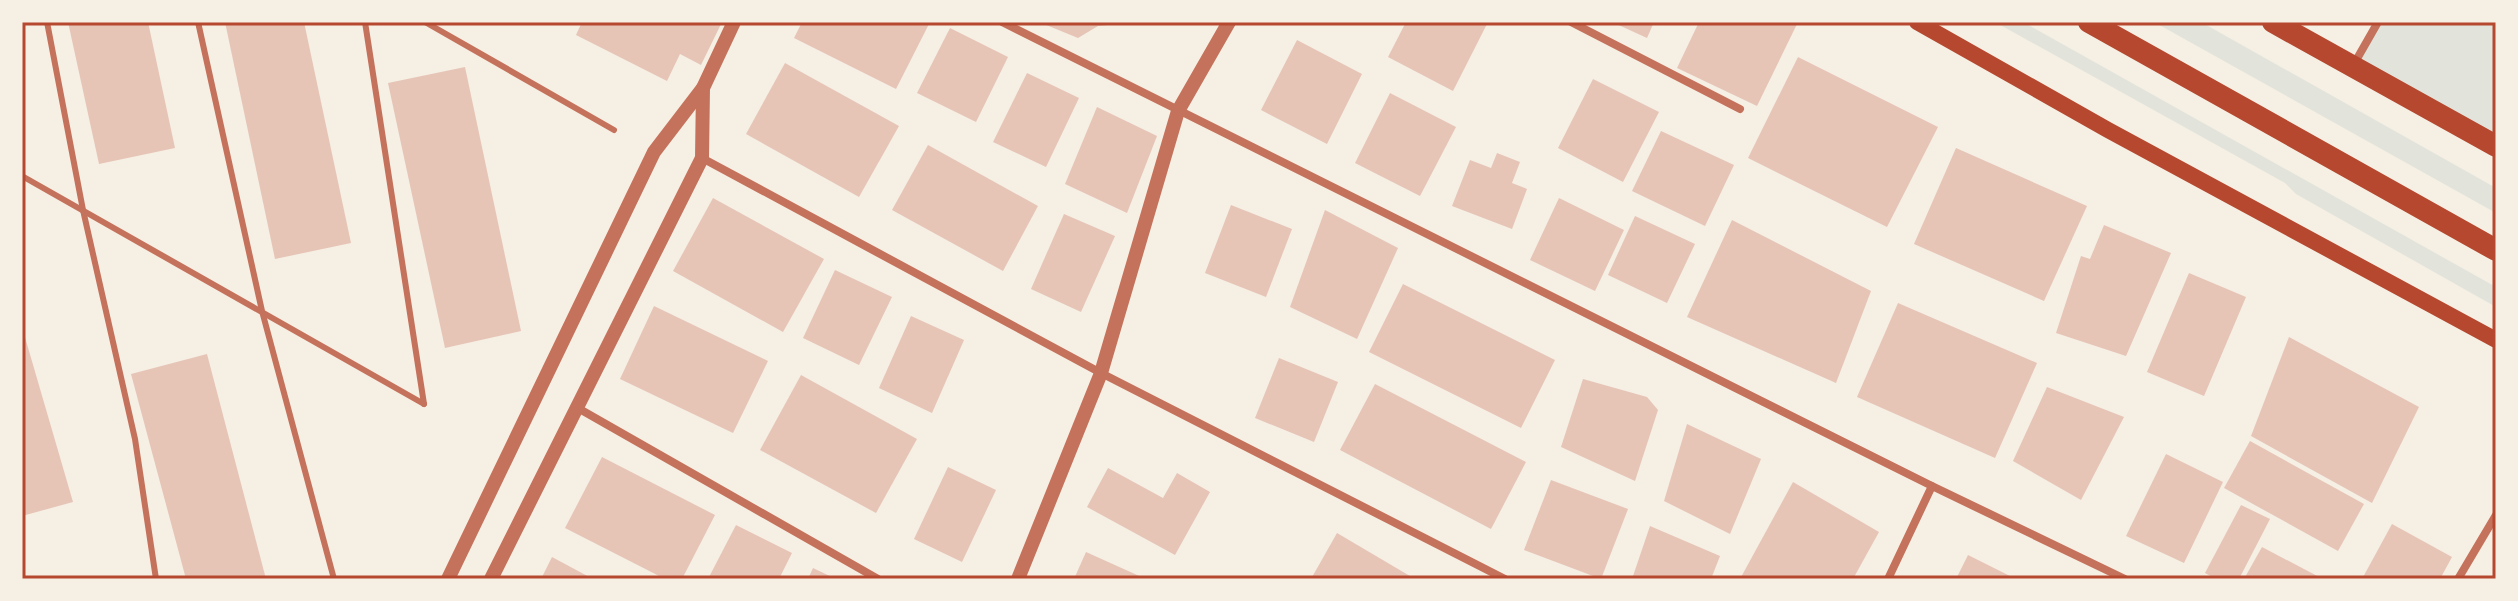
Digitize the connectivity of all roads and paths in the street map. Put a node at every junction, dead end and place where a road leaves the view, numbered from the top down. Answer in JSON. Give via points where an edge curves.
{"nodes":[{"id":1,"x":47,"y":22,"type":"edge"},
{"id":2,"x":198,"y":22,"type":"edge"},
{"id":3,"x":365,"y":22,"type":"edge"},
{"id":4,"x":425,"y":22,"type":"edge"},
{"id":5,"x":734,"y":22,"type":"edge"},
{"id":6,"x":1002,"y":22,"type":"edge"},
{"id":7,"x":1229,"y":22,"type":"edge"},
{"id":8,"x":1571,"y":22,"type":"edge"},
{"id":9,"x":1917,"y":22,"type":"edge"},
{"id":10,"x":2089,"y":22,"type":"edge"},
{"id":11,"x":2273,"y":22,"type":"edge"},
{"id":12,"x":2378,"y":22,"type":"edge"},
{"id":13,"x":2353,"y":65,"type":"junction"},
{"id":14,"x":703,"y":88,"type":"junction"},
{"id":15,"x":1740,"y":109,"type":"dead end"},
{"id":16,"x":1178,"y":111,"type":"junction"},
{"id":17,"x":614,"y":130,"type":"dead end"},
{"id":18,"x":2496,"y":146,"type":"edge"},
{"id":19,"x":702,"y":158,"type":"junction"},
{"id":20,"x":22,"y":176,"type":"edge"},
{"id":21,"x":83,"y":210,"type":"junction"},
{"id":22,"x":2496,"y":250,"type":"edge"},
{"id":23,"x":262,"y":311,"type":"junction"},
{"id":24,"x":2496,"y":340,"type":"edge"},
{"id":25,"x":1101,"y":373,"type":"junction"},
{"id":26,"x":576,"y":406,"type":"junction"},
{"id":27,"x":1932,"y":486,"type":"junction"},
{"id":28,"x":2496,"y":515,"type":"edge"},
{"id":29,"x":156,"y":579,"type":"edge"},
{"id":30,"x":334,"y":579,"type":"edge"},
{"id":31,"x":448,"y":579,"type":"edge"},
{"id":32,"x":491,"y":579,"type":"edge"},
{"id":33,"x":878,"y":579,"type":"edge"},
{"id":34,"x":1018,"y":579,"type":"edge"},
{"id":35,"x":1505,"y":579,"type":"edge"},
{"id":36,"x":1888,"y":579,"type":"edge"},
{"id":37,"x":2125,"y":579,"type":"edge"},
{"id":38,"x":2458,"y":579,"type":"edge"}],
"edges":[{"from":1,"to":21,"type":"lane"},
{"from":2,"to":23,"type":"lane"},
{"from":3,"to":23,"type":"lane","via":[[424,404]]},
{"from":4,"to":17,"type":"lane"},
{"from":5,"to":14,"type":"street"},
{"from":6,"to":16,"type":"street"},
{"from":7,"to":16,"type":"street"},
{"from":8,"to":15,"type":"street"},
{"from":9,"to":24,"type":"main road"},
{"from":10,"to":22,"type":"highway"},
{"from":11,"to":13,"type":"highway"},
{"from":12,"to":13,"type":"street"},
{"from":13,"to":18,"type":"highway"},
{"from":14,"to":19,"type":"street"},
{"from":14,"to":31,"type":"street","via":[[654,152]]},
{"from":16,"to":25,"type":"street"},
{"from":16,"to":27,"type":"street"},
{"from":19,"to":25,"type":"street"},
{"from":19,"to":26,"type":"street"},
{"from":20,"to":21,"type":"lane"},
{"from":21,"to":23,"type":"lane"},
{"from":21,"to":29,"type":"lane","via":[[135,439]]},
{"from":23,"to":30,"type":"lane"},
{"from":25,"to":34,"type":"street"},
{"from":25,"to":35,"type":"street"},
{"from":26,"to":32,"type":"street"},
{"from":26,"to":33,"type":"street"},
{"from":27,"to":36,"type":"street"},
{"from":27,"to":37,"type":"street"},
{"from":28,"to":38,"type":"street"}]}
